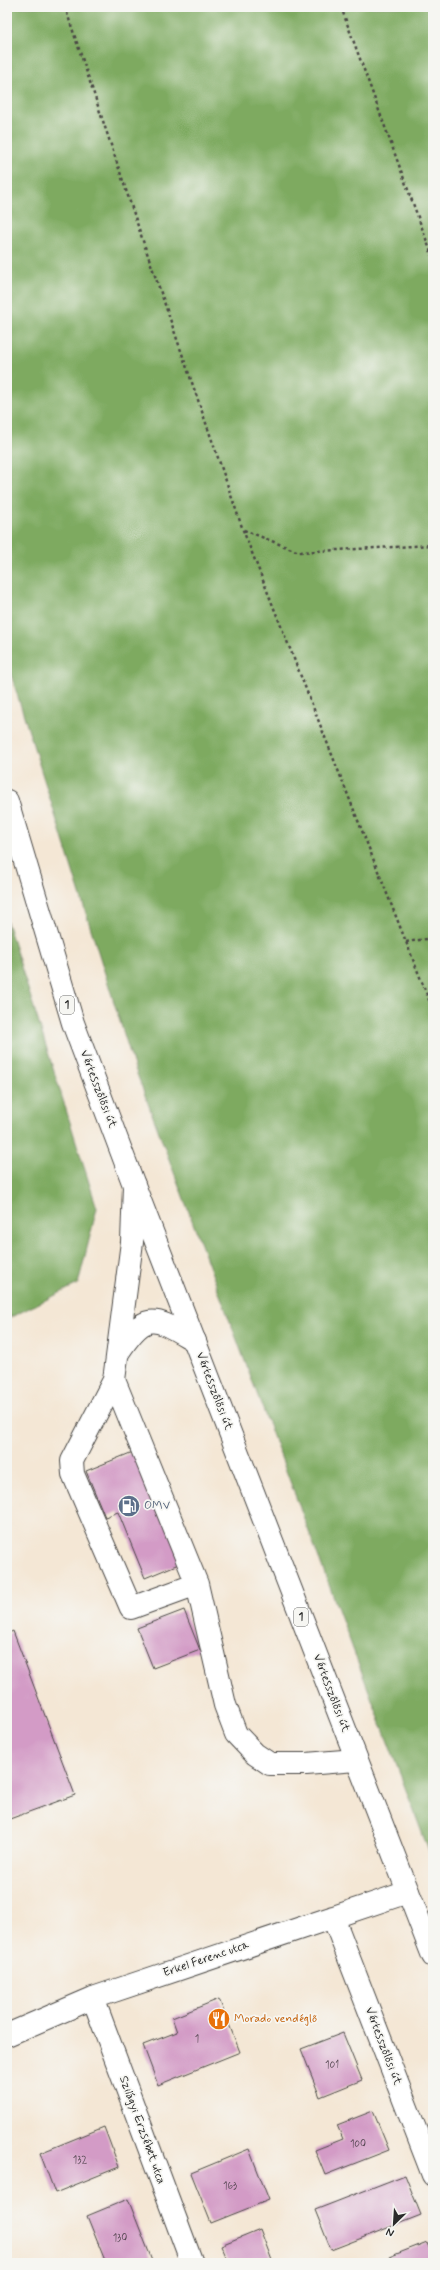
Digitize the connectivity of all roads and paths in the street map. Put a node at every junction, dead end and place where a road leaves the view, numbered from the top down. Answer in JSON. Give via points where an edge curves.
{"nodes":[{"id":1,"x":65,"y":7,"type":"edge"},
{"id":2,"x":340,"y":7,"type":"edge"},
{"id":3,"x":433,"y":258,"type":"edge"},
{"id":4,"x":243,"y":530,"type":"junction"},
{"id":5,"x":433,"y":546,"type":"edge"},
{"id":6,"x":10,"y":811,"type":"edge"},
{"id":7,"x":433,"y":938,"type":"edge"},
{"id":8,"x":406,"y":942,"type":"junction"},
{"id":9,"x":433,"y":1010,"type":"edge"},
{"id":10,"x":134,"y":1185,"type":"junction"},
{"id":11,"x":195,"y":1341,"type":"junction"},
{"id":12,"x":118,"y":1354,"type":"junction"},
{"id":13,"x":114,"y":1380,"type":"junction"},
{"id":14,"x":197,"y":1584,"type":"junction"},
{"id":15,"x":356,"y":1760,"type":"junction"},
{"id":16,"x":408,"y":1892,"type":"junction"},
{"id":17,"x":332,"y":1917,"type":"junction"},
{"id":18,"x":433,"y":1956,"type":"edge"},
{"id":19,"x":93,"y":1998,"type":"junction"},
{"id":20,"x":7,"y":2035,"type":"edge"},
{"id":21,"x":433,"y":2175,"type":"edge"},
{"id":22,"x":192,"y":2263,"type":"edge"}],
"edges":[{"from":1,"to":4,"type":"path"},
{"from":2,"to":3,"type":"path"},
{"from":4,"to":5,"type":"path","via":[[299,552]]},
{"from":4,"to":8,"type":"path"},
{"from":6,"to":10,"type":"main road","name":"Vértesszőlősi út","number":"1","via":[[73,1022]]},
{"from":7,"to":8,"type":"path"},
{"from":8,"to":9,"type":"path"},
{"from":10,"to":11,"type":"main road","name":"Vértesszőlősi út","number":"1"},
{"from":10,"to":12,"type":"main road","via":[[132,1242]]},
{"from":11,"to":12,"type":"main road","via":[[164,1323],[148,1322],[133,1331]]},
{"from":11,"to":15,"type":"main road","name":"Vértesszőlősi út","number":"1"},
{"from":12,"to":13,"type":"main road"},
{"from":13,"to":14,"type":"main road"},
{"from":13,"to":14,"type":"main road","via":[[72,1461],[73,1474],[131,1608]]},
{"from":14,"to":15,"type":"main road","via":[[225,1705],[236,1734],[254,1754],[270,1764]]},
{"from":15,"to":16,"type":"main road","name":"Vértesszőlősi út","number":"1"},
{"from":16,"to":17,"type":"main road","name":"Erkel Ferenc utca"},
{"from":16,"to":18,"type":"main road","name":"Vértesszőlősi út","number":"1"},
{"from":17,"to":19,"type":"main road","name":"Erkel Ferenc utca"},
{"from":17,"to":21,"type":"main road","name":"Vértesszőlősi út"},
{"from":19,"to":20,"type":"main road","name":"Erkel Ferenc utca"},
{"from":19,"to":22,"type":"main road","name":"Szilágyi Erzsébet utca"}]}
